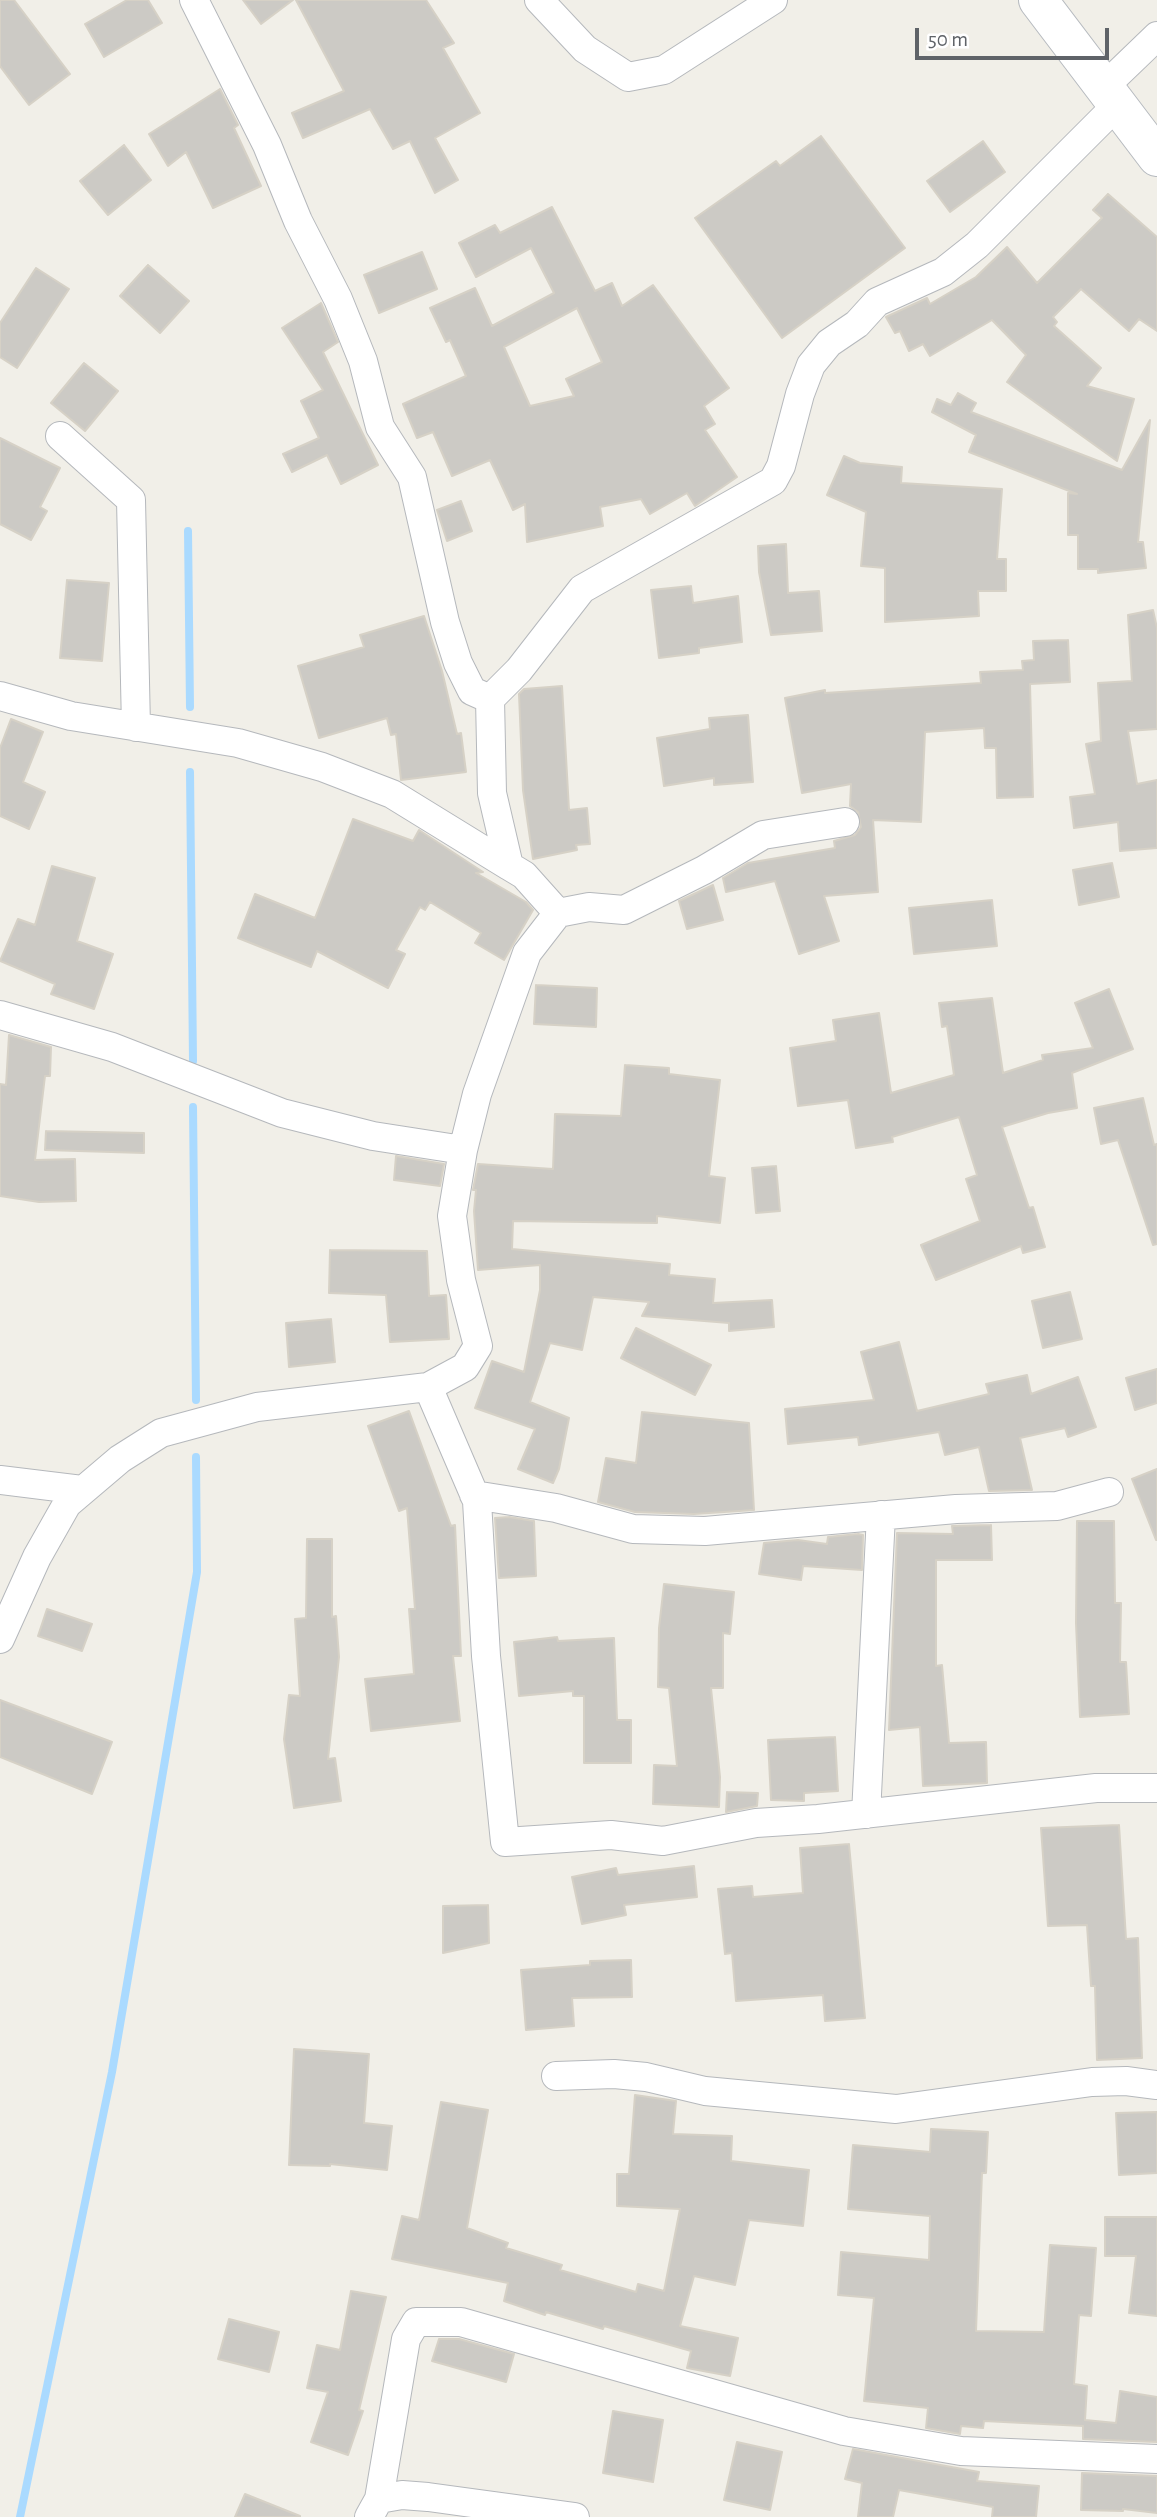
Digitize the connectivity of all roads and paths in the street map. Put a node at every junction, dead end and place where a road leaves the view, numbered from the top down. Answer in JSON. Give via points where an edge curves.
{"nodes":[{"id":1,"x":539,"y":0,"type":"edge"},
{"id":2,"x":773,"y":0,"type":"edge"},
{"id":3,"x":1038,"y":0,"type":"edge"},
{"id":4,"x":201,"y":3,"type":"edge"},
{"id":5,"x":1157,"y":36,"type":"edge"},
{"id":6,"x":1111,"y":95,"type":"junction"},
{"id":7,"x":1157,"y":157,"type":"edge"},
{"id":8,"x":60,"y":436,"type":"dead end"},
{"id":9,"x":0,"y":696,"type":"edge"},
{"id":10,"x":490,"y":699,"type":"junction"},
{"id":11,"x":136,"y":727,"type":"junction"},
{"id":12,"x":845,"y":822,"type":"dead end"},
{"id":13,"x":509,"y":866,"type":"junction"},
{"id":14,"x":558,"y":914,"type":"junction"},
{"id":15,"x":0,"y":1015,"type":"edge"},
{"id":16,"x":463,"y":1150,"type":"junction"},
{"id":17,"x":428,"y":1387,"type":"junction"},
{"id":18,"x":0,"y":1480,"type":"edge"},
{"id":19,"x":82,"y":1490,"type":"junction"},
{"id":20,"x":1110,"y":1492,"type":"dead end"},
{"id":21,"x":474,"y":1495,"type":"junction"},
{"id":22,"x":881,"y":1515,"type":"junction"},
{"id":23,"x":0,"y":1639,"type":"edge"},
{"id":24,"x":1157,"y":1788,"type":"edge"},
{"id":25,"x":866,"y":1814,"type":"junction"},
{"id":26,"x":556,"y":2076,"type":"dead end"},
{"id":27,"x":1157,"y":2085,"type":"edge"},
{"id":28,"x":1157,"y":2459,"type":"edge"},
{"id":29,"x":374,"y":2508,"type":"edge"},
{"id":30,"x":575,"y":2517,"type":"edge"}],
"edges":[{"from":1,"to":2,"type":"street","via":[[585,49],[628,77],[664,71]]},
{"from":3,"to":6,"type":"main road"},
{"from":4,"to":10,"type":"street","via":[[338,299],[363,361],[380,428],[412,478],[458,663],[472,691]]},
{"from":5,"to":6,"type":"street"},
{"from":6,"to":7,"type":"main road"},
{"from":6,"to":10,"type":"street","via":[[977,245],[943,272],[877,302],[857,324],[829,342],[811,365],[774,481],[582,589],[519,670]]},
{"from":8,"to":11,"type":"street","via":[[131,500]]},
{"from":9,"to":11,"type":"street","via":[[71,716]]},
{"from":10,"to":13,"type":"street","via":[[492,793]]},
{"from":11,"to":13,"type":"street","via":[[238,743],[322,767],[392,794]]},
{"from":12,"to":14,"type":"street","via":[[763,835],[681,883],[624,909],[589,907]]},
{"from":13,"to":14,"type":"street","via":[[524,875]]},
{"from":14,"to":16,"type":"street","via":[[527,953],[477,1094]]},
{"from":15,"to":16,"type":"street","via":[[112,1047],[282,1113],[373,1136]]},
{"from":16,"to":17,"type":"street","via":[[452,1216],[461,1280],[478,1346],[465,1367]]},
{"from":17,"to":19,"type":"street","via":[[257,1407],[161,1433]]},
{"from":17,"to":21,"type":"street"},
{"from":18,"to":19,"type":"street"},
{"from":19,"to":23,"type":"street","via":[[67,1504],[37,1557]]},
{"from":20,"to":22,"type":"street","via":[[1057,1506]]},
{"from":21,"to":22,"type":"street","via":[[556,1508],[633,1529],[705,1531]]},
{"from":21,"to":25,"type":"street","via":[[505,1842],[611,1835],[663,1841],[756,1823]]},
{"from":22,"to":25,"type":"street"},
{"from":24,"to":25,"type":"street","via":[[1096,1788]]},
{"from":26,"to":27,"type":"street","via":[[625,2075],[705,2091],[896,2109],[1092,2082]]},
{"from":28,"to":29,"type":"street","via":[[961,2451],[844,2431],[461,2322],[416,2322],[406,2339]]},
{"from":29,"to":30,"type":"street","via":[[402,2496],[428,2497]]}]}
